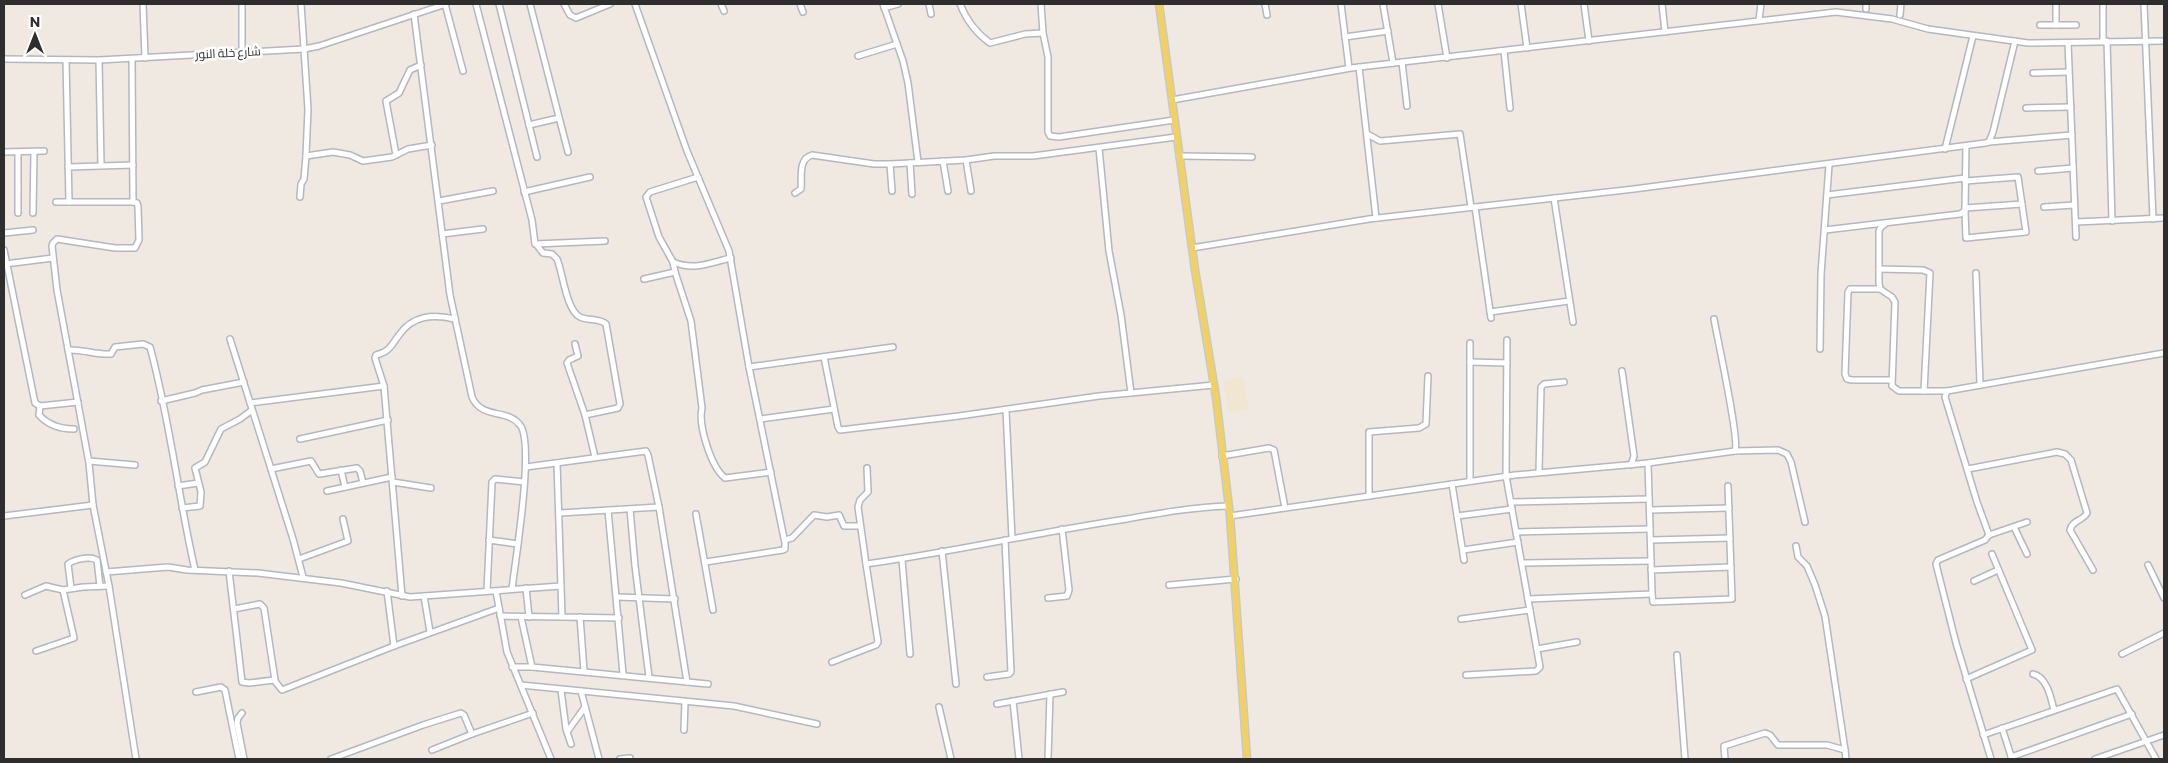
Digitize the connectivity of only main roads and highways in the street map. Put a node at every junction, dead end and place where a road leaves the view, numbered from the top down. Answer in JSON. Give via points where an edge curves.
{"nodes":[{"id":1,"x":1159,"y":4,"type":"edge"},
{"id":2,"x":1248,"y":759,"type":"edge"}],
"edges":[{"from":1,"to":2,"type":"main road","via":[[1230,516]]}]}
